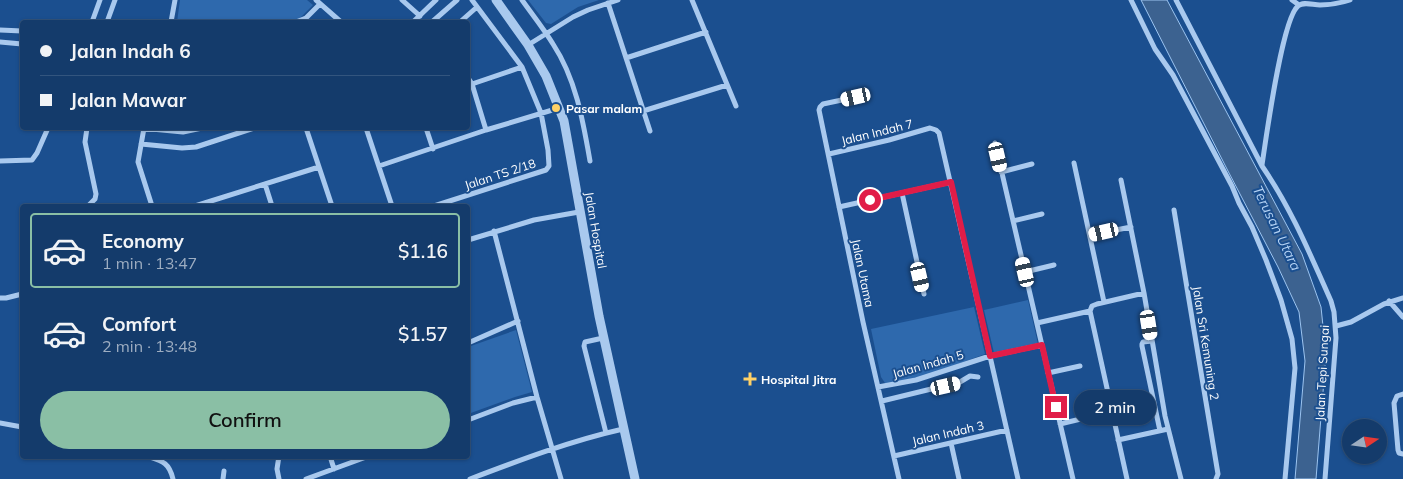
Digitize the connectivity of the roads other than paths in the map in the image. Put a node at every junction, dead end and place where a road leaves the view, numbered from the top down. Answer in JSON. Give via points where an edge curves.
{"nodes":[{"id":1,"x":100,"y":0,"type":"edge"},
{"id":2,"x":115,"y":0,"type":"edge"},
{"id":3,"x":175,"y":0,"type":"edge"},
{"id":4,"x":402,"y":0,"type":"edge"},
{"id":5,"x":436,"y":0,"type":"edge"},
{"id":6,"x":457,"y":0,"type":"edge"},
{"id":7,"x":472,"y":0,"type":"edge"},
{"id":8,"x":496,"y":0,"type":"edge"},
{"id":9,"x":522,"y":0,"type":"edge"},
{"id":10,"x":618,"y":0,"type":"edge"},
{"id":11,"x":692,"y":0,"type":"edge"},
{"id":12,"x":1131,"y":0,"type":"edge"},
{"id":13,"x":1176,"y":0,"type":"edge"},
{"id":14,"x":1292,"y":0,"type":"edge"},
{"id":15,"x":1350,"y":0,"type":"edge"},
{"id":16,"x":318,"y":2,"type":"edge"},
{"id":17,"x":608,"y":3,"type":"junction"},
{"id":18,"x":1298,"y":5,"type":"junction"},
{"id":19,"x":477,"y":7,"type":"junction"},
{"id":20,"x":420,"y":16,"type":"junction"},
{"id":21,"x":93,"y":20,"type":"edge"},
{"id":22,"x":108,"y":20,"type":"edge"},
{"id":23,"x":171,"y":20,"type":"edge"},
{"id":24,"x":303,"y":20,"type":"edge"},
{"id":25,"x":339,"y":20,"type":"edge"},
{"id":26,"x":415,"y":20,"type":"edge"},
{"id":27,"x":434,"y":20,"type":"edge"},
{"id":28,"x":462,"y":20,"type":"edge"},
{"id":29,"x":0,"y":30,"type":"edge"},
{"id":30,"x":20,"y":32,"type":"edge"},
{"id":31,"x":706,"y":32,"type":"junction"},
{"id":32,"x":546,"y":33,"type":"junction"},
{"id":33,"x":0,"y":42,"type":"edge"},
{"id":34,"x":20,"y":44,"type":"edge"},
{"id":35,"x":528,"y":45,"type":"junction"},
{"id":36,"x":626,"y":58,"type":"junction"},
{"id":37,"x":522,"y":67,"type":"junction"},
{"id":38,"x":470,"y":81,"type":"edge"},
{"id":39,"x":472,"y":84,"type":"junction"},
{"id":40,"x":728,"y":85,"type":"junction"},
{"id":41,"x":856,"y":97,"type":"dead end"},
{"id":42,"x":736,"y":106,"type":"dead end"},
{"id":43,"x":559,"y":108,"type":"junction"},
{"id":44,"x":643,"y":111,"type":"junction"},
{"id":45,"x":542,"y":114,"type":"junction"},
{"id":46,"x":47,"y":130,"type":"edge"},
{"id":47,"x":87,"y":130,"type":"edge"},
{"id":48,"x":142,"y":130,"type":"edge"},
{"id":49,"x":162,"y":130,"type":"edge"},
{"id":50,"x":192,"y":130,"type":"edge"},
{"id":51,"x":248,"y":130,"type":"edge"},
{"id":52,"x":307,"y":130,"type":"edge"},
{"id":53,"x":367,"y":130,"type":"edge"},
{"id":54,"x":427,"y":130,"type":"edge"},
{"id":55,"x":486,"y":130,"type":"junction"},
{"id":56,"x":650,"y":131,"type":"dead end"},
{"id":57,"x":995,"y":143,"type":"dead end"},
{"id":58,"x":141,"y":144,"type":"junction"},
{"id":59,"x":432,"y":149,"type":"junction"},
{"id":60,"x":829,"y":154,"type":"junction"},
{"id":61,"x":0,"y":161,"type":"edge"},
{"id":62,"x":590,"y":161,"type":"dead end"},
{"id":63,"x":1074,"y":163,"type":"dead end"},
{"id":64,"x":1032,"y":164,"type":"dead end"},
{"id":65,"x":379,"y":166,"type":"junction"},
{"id":66,"x":1262,"y":166,"type":"junction"},
{"id":67,"x":319,"y":167,"type":"junction"},
{"id":68,"x":1001,"y":172,"type":"junction"},
{"id":69,"x":1121,"y":180,"type":"dead end"},
{"id":70,"x":951,"y":182,"type":"junction"},
{"id":71,"x":265,"y":184,"type":"junction"},
{"id":72,"x":902,"y":193,"type":"junction"},
{"id":73,"x":90,"y":204,"type":"edge"},
{"id":74,"x":151,"y":204,"type":"edge"},
{"id":75,"x":211,"y":204,"type":"edge"},
{"id":76,"x":271,"y":204,"type":"edge"},
{"id":77,"x":331,"y":204,"type":"edge"},
{"id":78,"x":391,"y":204,"type":"edge"},
{"id":79,"x":440,"y":204,"type":"edge"},
{"id":80,"x":839,"y":207,"type":"junction"},
{"id":81,"x":1174,"y":210,"type":"dead end"},
{"id":82,"x":579,"y":212,"type":"junction"},
{"id":83,"x":1042,"y":214,"type":"dead end"},
{"id":84,"x":1013,"y":221,"type":"junction"},
{"id":85,"x":1131,"y":227,"type":"junction"},
{"id":86,"x":494,"y":231,"type":"junction"},
{"id":87,"x":1090,"y":236,"type":"junction"},
{"id":88,"x":470,"y":239,"type":"edge"},
{"id":89,"x":1054,"y":265,"type":"dead end"},
{"id":90,"x":1025,"y":272,"type":"junction"},
{"id":91,"x":20,"y":294,"type":"edge"},
{"id":92,"x":924,"y":294,"type":"dead end"},
{"id":93,"x":1144,"y":294,"type":"junction"},
{"id":94,"x":0,"y":298,"type":"edge"},
{"id":95,"x":1403,"y":298,"type":"edge"},
{"id":96,"x":1389,"y":301,"type":"junction"},
{"id":97,"x":1104,"y":302,"type":"junction"},
{"id":98,"x":1090,"y":311,"type":"junction"},
{"id":99,"x":1403,"y":317,"type":"edge"},
{"id":100,"x":518,"y":321,"type":"junction"},
{"id":101,"x":1036,"y":323,"type":"junction"},
{"id":102,"x":1336,"y":326,"type":"junction"},
{"id":103,"x":603,"y":338,"type":"junction"},
{"id":104,"x":1152,"y":341,"type":"junction"},
{"id":105,"x":470,"y":342,"type":"edge"},
{"id":106,"x":1042,"y":345,"type":"junction"},
{"id":107,"x":990,"y":356,"type":"junction"},
{"id":108,"x":1080,"y":366,"type":"dead end"},
{"id":109,"x":1048,"y":373,"type":"junction"},
{"id":110,"x":978,"y":376,"type":"dead end"},
{"id":111,"x":916,"y":380,"type":"junction"},
{"id":112,"x":878,"y":387,"type":"junction"},
{"id":113,"x":919,"y":392,"type":"junction"},
{"id":114,"x":1403,"y":394,"type":"edge"},
{"id":115,"x":537,"y":397,"type":"junction"},
{"id":116,"x":882,"y":401,"type":"junction"},
{"id":117,"x":1089,"y":417,"type":"dead end"},
{"id":118,"x":470,"y":419,"type":"edge"},
{"id":119,"x":0,"y":423,"type":"edge"},
{"id":120,"x":1060,"y":424,"type":"junction"},
{"id":121,"x":20,"y":427,"type":"edge"},
{"id":122,"x":623,"y":429,"type":"junction"},
{"id":123,"x":1168,"y":429,"type":"junction"},
{"id":124,"x":1007,"y":430,"type":"junction"},
{"id":125,"x":1160,"y":431,"type":"junction"},
{"id":126,"x":606,"y":433,"type":"junction"},
{"id":127,"x":1118,"y":440,"type":"junction"},
{"id":128,"x":951,"y":443,"type":"junction"},
{"id":129,"x":553,"y":448,"type":"junction"},
{"id":130,"x":1403,"y":454,"type":"edge"},
{"id":131,"x":894,"y":456,"type":"junction"},
{"id":132,"x":155,"y":459,"type":"edge"},
{"id":133,"x":278,"y":459,"type":"edge"},
{"id":134,"x":331,"y":459,"type":"edge"},
{"id":135,"x":361,"y":459,"type":"edge"},
{"id":136,"x":334,"y":469,"type":"junction"},
{"id":137,"x":224,"y":471,"type":"dead end"},
{"id":138,"x":173,"y":479,"type":"edge"},
{"id":139,"x":223,"y":479,"type":"edge"},
{"id":140,"x":279,"y":479,"type":"edge"},
{"id":141,"x":306,"y":479,"type":"edge"},
{"id":142,"x":470,"y":479,"type":"edge"},
{"id":143,"x":561,"y":479,"type":"edge"},
{"id":144,"x":634,"y":479,"type":"edge"},
{"id":145,"x":899,"y":479,"type":"edge"},
{"id":146,"x":959,"y":479,"type":"edge"},
{"id":147,"x":1018,"y":479,"type":"edge"},
{"id":148,"x":1073,"y":479,"type":"edge"},
{"id":149,"x":1127,"y":479,"type":"edge"},
{"id":150,"x":1181,"y":479,"type":"edge"},
{"id":151,"x":1216,"y":479,"type":"edge"},
{"id":152,"x":1285,"y":479,"type":"edge"},
{"id":153,"x":1325,"y":479,"type":"edge"}],
"edges":[{"from":1,"to":21,"type":"street"},
{"from":2,"to":22,"type":"street"},
{"from":3,"to":23,"type":"street"},
{"from":4,"to":20,"type":"street"},
{"from":5,"to":20,"type":"street"},
{"from":6,"to":27,"type":"street"},
{"from":7,"to":19,"type":"street"},
{"from":8,"to":35,"type":"street","name":"Jalan Hospital"},
{"from":9,"to":32,"type":"street"},
{"from":10,"to":17,"type":"street"},
{"from":11,"to":31,"type":"street"},
{"from":12,"to":152,"type":"street","via":[[1232,186],[1281,300],[1295,359]]},
{"from":13,"to":66,"type":"street","name":"Jalan Tepi Sungai"},
{"from":14,"to":18,"type":"street"},
{"from":15,"to":18,"type":"street"},
{"from":16,"to":24,"type":"street"},
{"from":16,"to":25,"type":"street"},
{"from":17,"to":32,"type":"street","via":[[573,17]]},
{"from":17,"to":36,"type":"street"},
{"from":18,"to":66,"type":"street","via":[[1285,36]]},
{"from":19,"to":28,"type":"street"},
{"from":19,"to":37,"type":"street"},
{"from":20,"to":26,"type":"street"},
{"from":29,"to":30,"type":"street"},
{"from":31,"to":36,"type":"street"},
{"from":31,"to":40,"type":"street"},
{"from":32,"to":35,"type":"street"},
{"from":32,"to":62,"type":"street","via":[[562,59],[575,92]]},
{"from":33,"to":34,"type":"street"},
{"from":35,"to":43,"type":"street","name":"Jalan Hospital"},
{"from":36,"to":44,"type":"street"},
{"from":37,"to":39,"type":"street"},
{"from":37,"to":45,"type":"street"},
{"from":38,"to":39,"type":"street"},
{"from":39,"to":55,"type":"street"},
{"from":40,"to":42,"type":"street"},
{"from":40,"to":44,"type":"street"},
{"from":41,"to":60,"type":"street","name":"Jalan Utama","via":[[820,107]]},
{"from":43,"to":45,"type":"street"},
{"from":43,"to":82,"type":"street","name":"Jalan Hospital","via":[[567,135]]},
{"from":44,"to":56,"type":"street"},
{"from":45,"to":55,"type":"street"},
{"from":45,"to":79,"type":"street","name":"Jalan TS 2/18","via":[[550,161],[548,168]]},
{"from":46,"to":61,"type":"street","via":[[32,160]]},
{"from":47,"to":73,"type":"street","via":[[85,142],[96,194]]},
{"from":48,"to":58,"type":"street"},
{"from":49,"to":50,"type":"street"},
{"from":51,"to":58,"type":"street","via":[[191,148]]},
{"from":52,"to":67,"type":"street"},
{"from":53,"to":65,"type":"street"},
{"from":54,"to":59,"type":"street"},
{"from":55,"to":59,"type":"street"},
{"from":57,"to":68,"type":"street"},
{"from":58,"to":74,"type":"street","via":[[138,162]]},
{"from":59,"to":65,"type":"street"},
{"from":60,"to":70,"type":"street","name":"Jalan Indah 7","via":[[930,128],[940,136]]},
{"from":60,"to":80,"type":"street","name":"Jalan Utama"},
{"from":63,"to":87,"type":"street"},
{"from":64,"to":68,"type":"street"},
{"from":65,"to":78,"type":"street"},
{"from":66,"to":102,"type":"street","name":"Jalan Tepi Sungai","via":[[1310,253],[1331,301]]},
{"from":67,"to":71,"type":"street"},
{"from":67,"to":77,"type":"street"},
{"from":68,"to":84,"type":"street"},
{"from":69,"to":85,"type":"street"},
{"from":70,"to":72,"type":"street"},
{"from":70,"to":107,"type":"street"},
{"from":71,"to":75,"type":"street"},
{"from":71,"to":76,"type":"street"},
{"from":72,"to":80,"type":"street"},
{"from":72,"to":92,"type":"street"},
{"from":80,"to":112,"type":"street","name":"Jalan Utama"},
{"from":81,"to":151,"type":"street","name":"Jalan Sri Kemuning 2","via":[[1218,474]]},
{"from":82,"to":86,"type":"street"},
{"from":82,"to":103,"type":"street","name":"Jalan Hospital"},
{"from":83,"to":84,"type":"street"},
{"from":84,"to":90,"type":"street"},
{"from":85,"to":87,"type":"street"},
{"from":85,"to":93,"type":"street"},
{"from":86,"to":88,"type":"street"},
{"from":86,"to":100,"type":"street"},
{"from":87,"to":97,"type":"street"},
{"from":89,"to":90,"type":"street"},
{"from":90,"to":101,"type":"street"},
{"from":91,"to":94,"type":"street"},
{"from":93,"to":97,"type":"street"},
{"from":93,"to":104,"type":"street"},
{"from":95,"to":96,"type":"street"},
{"from":96,"to":99,"type":"street"},
{"from":96,"to":102,"type":"street"},
{"from":97,"to":98,"type":"street","via":[[1092,306]]},
{"from":98,"to":101,"type":"street"},
{"from":98,"to":127,"type":"street"},
{"from":100,"to":105,"type":"street"},
{"from":100,"to":115,"type":"street"},
{"from":101,"to":106,"type":"street"},
{"from":102,"to":153,"type":"street","name":"Jalan Tepi Sungai"},
{"from":103,"to":122,"type":"street","name":"Jalan Hospital"},
{"from":103,"to":126,"type":"street","via":[[585,342],[584,346]]},
{"from":104,"to":123,"type":"street"},
{"from":104,"to":125,"type":"street","via":[[1144,342],[1142,346]]},
{"from":106,"to":107,"type":"street","name":"Jalan Indah 5"},
{"from":106,"to":109,"type":"street"},
{"from":107,"to":111,"type":"street","name":"Jalan Indah 5"},
{"from":107,"to":124,"type":"street"},
{"from":108,"to":109,"type":"street"},
{"from":109,"to":120,"type":"street"},
{"from":110,"to":113,"type":"street"},
{"from":111,"to":112,"type":"street","name":"Jalan Indah 5"},
{"from":111,"to":113,"type":"street"},
{"from":112,"to":116,"type":"street","name":"Jalan Utama"},
{"from":113,"to":116,"type":"street"},
{"from":114,"to":130,"type":"street","via":[[1397,396],[1394,403],[1398,450]]},
{"from":115,"to":118,"type":"street"},
{"from":115,"to":129,"type":"street"},
{"from":116,"to":131,"type":"street","name":"Jalan Utama"},
{"from":117,"to":120,"type":"street"},
{"from":119,"to":121,"type":"street"},
{"from":120,"to":148,"type":"street"},
{"from":122,"to":126,"type":"street"},
{"from":122,"to":144,"type":"street","name":"Jalan Hospital"},
{"from":123,"to":125,"type":"street"},
{"from":123,"to":150,"type":"street"},
{"from":124,"to":128,"type":"street","name":"Jalan Indah 3"},
{"from":124,"to":147,"type":"street"},
{"from":125,"to":127,"type":"street"},
{"from":126,"to":129,"type":"street"},
{"from":127,"to":149,"type":"street"},
{"from":128,"to":131,"type":"street","name":"Jalan Indah 3"},
{"from":128,"to":146,"type":"street"},
{"from":129,"to":142,"type":"street"},
{"from":129,"to":143,"type":"street"},
{"from":131,"to":145,"type":"street","name":"Jalan Utama"},
{"from":132,"to":138,"type":"street","via":[[170,468]]},
{"from":133,"to":140,"type":"street"},
{"from":134,"to":136,"type":"street"},
{"from":135,"to":136,"type":"street"},
{"from":136,"to":141,"type":"street"},
{"from":137,"to":139,"type":"street"}]}
